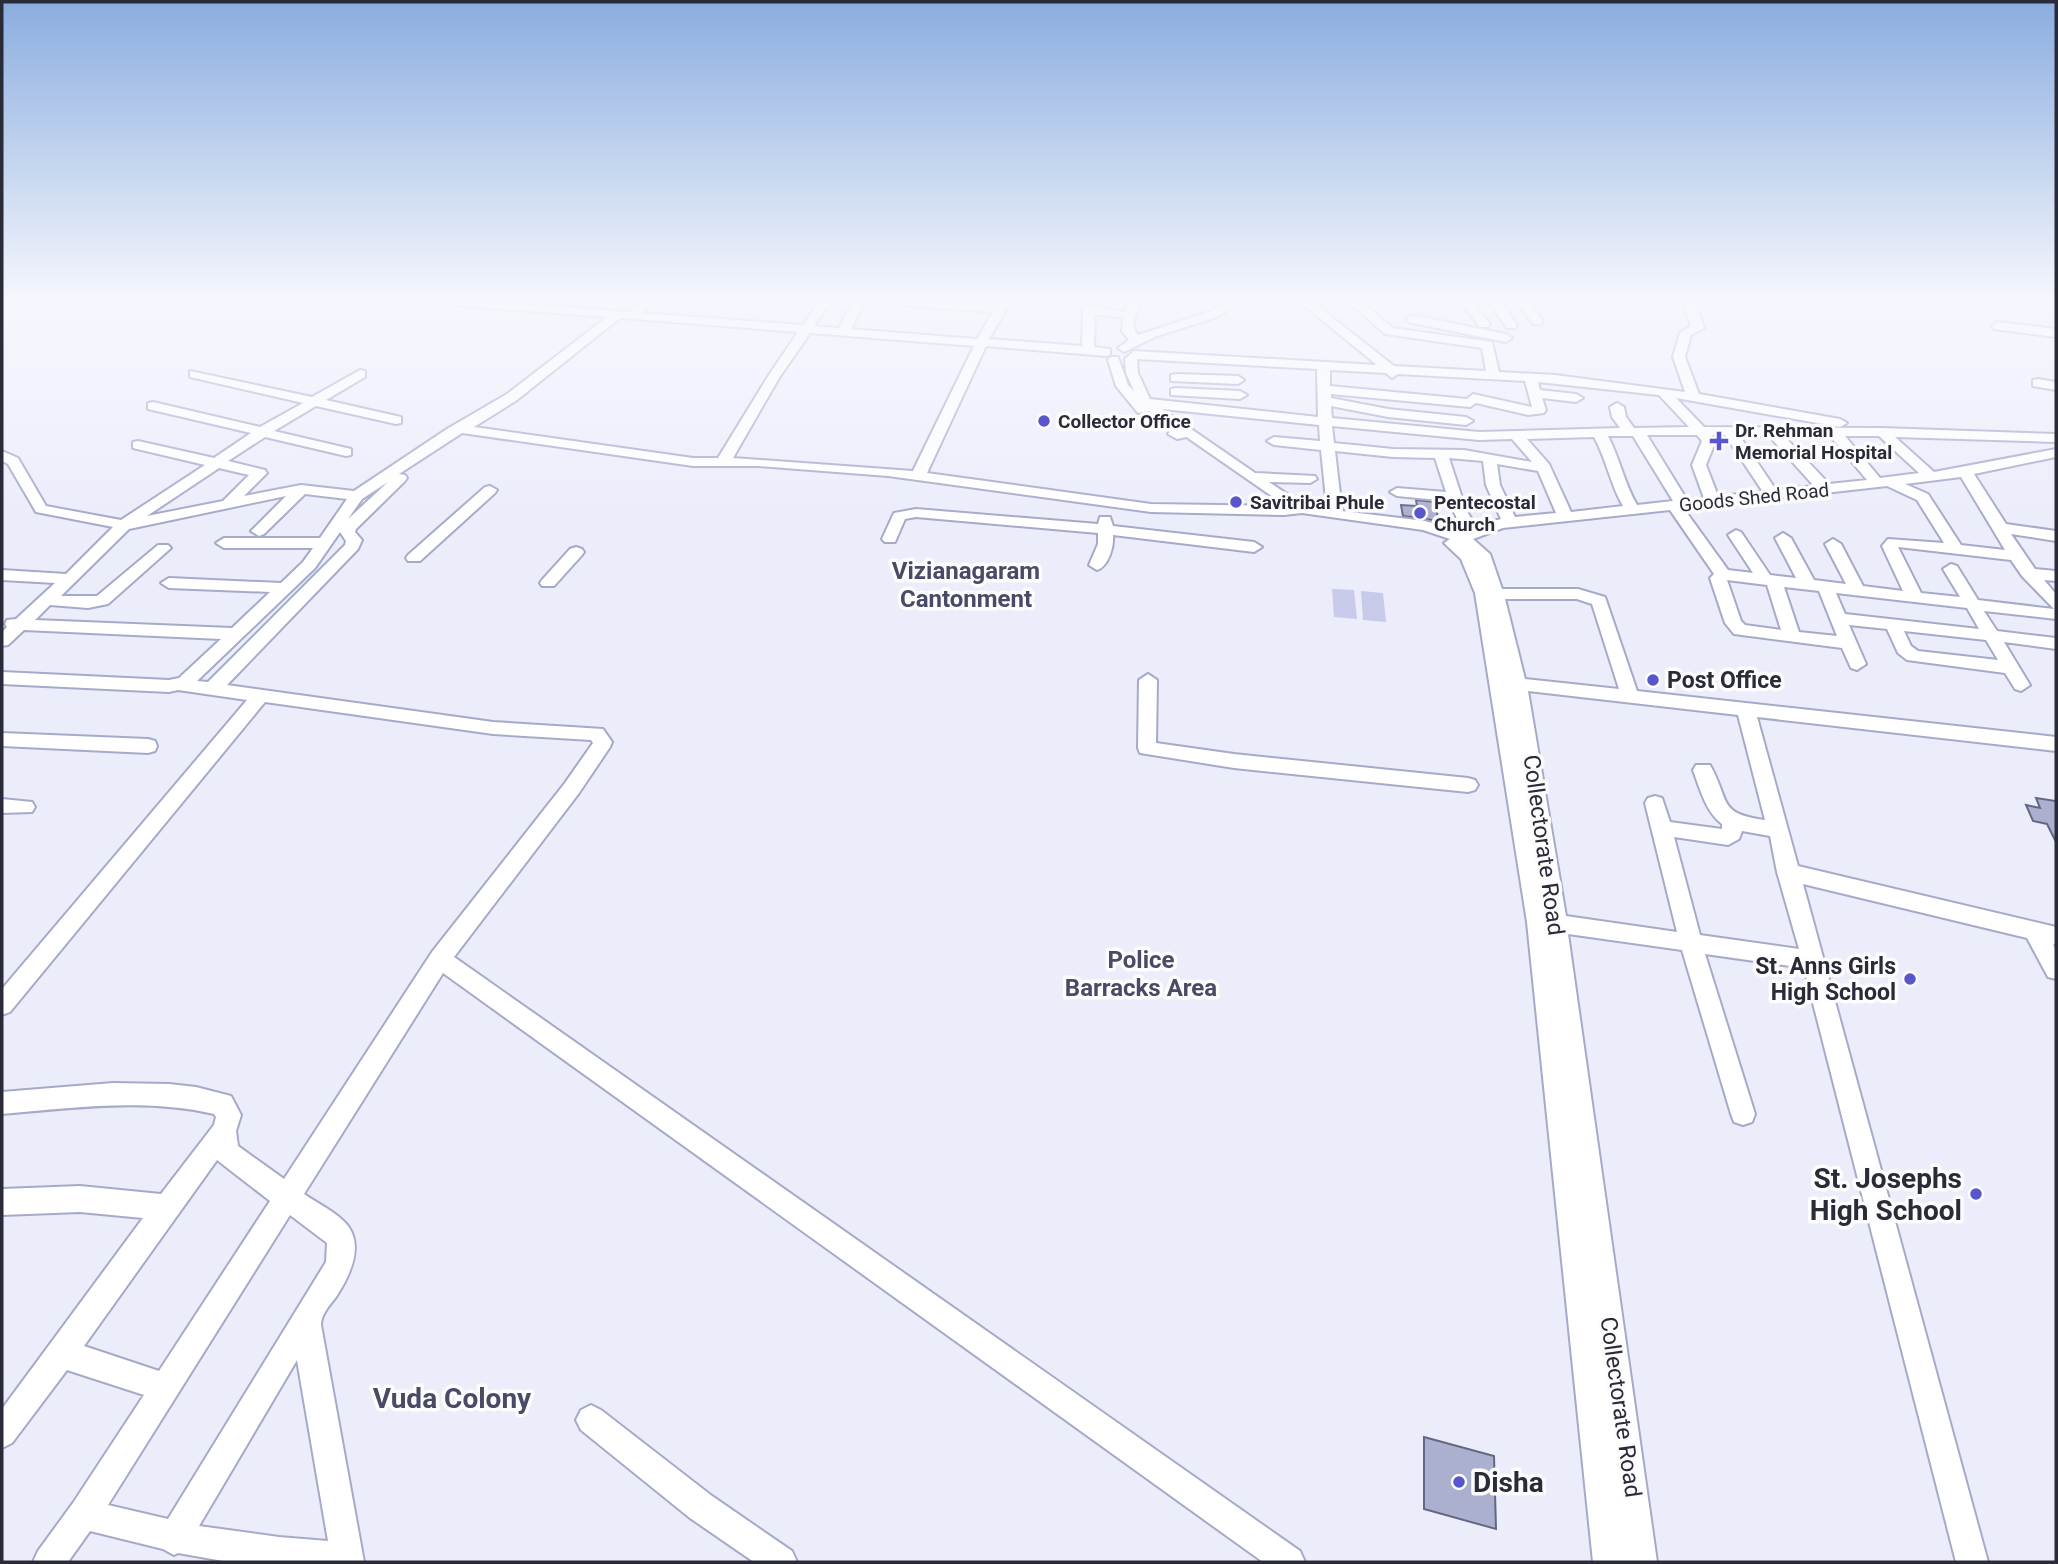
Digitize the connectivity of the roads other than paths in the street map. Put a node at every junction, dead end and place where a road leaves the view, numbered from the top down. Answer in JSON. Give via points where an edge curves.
{"nodes":[{"id":1,"x":1392,"y":371,"type":"edge"},
{"id":2,"x":546,"y":372,"type":"edge"},
{"id":3,"x":777,"y":372,"type":"edge"},
{"id":4,"x":967,"y":372,"type":"edge"},
{"id":5,"x":1123,"y":372,"type":"edge"},
{"id":6,"x":1131,"y":372,"type":"edge"},
{"id":7,"x":1176,"y":372,"type":"edge"},
{"id":8,"x":1323,"y":372,"type":"edge"},
{"id":9,"x":1409,"y":372,"type":"edge"},
{"id":10,"x":1485,"y":372,"type":"edge"},
{"id":11,"x":1497,"y":372,"type":"edge"},
{"id":12,"x":1684,"y":372,"type":"edge"},
{"id":13,"x":195,"y":374,"type":"dead end"},
{"id":14,"x":360,"y":374,"type":"dead end"},
{"id":15,"x":1498,"y":376,"type":"junction"},
{"id":16,"x":1531,"y":378,"type":"junction"},
{"id":17,"x":1238,"y":380,"type":"dead end"},
{"id":18,"x":2038,"y":383,"type":"dead end"},
{"id":19,"x":1176,"y":385,"type":"junction"},
{"id":20,"x":1662,"y":392,"type":"junction"},
{"id":21,"x":1536,"y":393,"type":"junction"},
{"id":22,"x":2056,"y":393,"type":"edge"},
{"id":23,"x":1390,"y":394,"type":"junction"},
{"id":24,"x":1240,"y":395,"type":"dead end"},
{"id":25,"x":1324,"y":395,"type":"junction"},
{"id":26,"x":1693,"y":397,"type":"junction"},
{"id":27,"x":1474,"y":398,"type":"junction"},
{"id":28,"x":1576,"y":398,"type":"dead end"},
{"id":29,"x":314,"y":401,"type":"junction"},
{"id":30,"x":1145,"y":402,"type":"junction"},
{"id":31,"x":153,"y":406,"type":"dead end"},
{"id":32,"x":1175,"y":407,"type":"junction"},
{"id":33,"x":1617,"y":407,"type":"dead end"},
{"id":34,"x":1209,"y":411,"type":"junction"},
{"id":35,"x":396,"y":420,"type":"dead end"},
{"id":36,"x":1325,"y":422,"type":"junction"},
{"id":37,"x":1227,"y":424,"type":"dead end"},
{"id":38,"x":461,"y":429,"type":"junction"},
{"id":39,"x":1463,"y":429,"type":"junction"},
{"id":40,"x":264,"y":430,"type":"junction"},
{"id":41,"x":1729,"y":431,"type":"junction"},
{"id":42,"x":1634,"y":432,"type":"junction"},
{"id":43,"x":1701,"y":432,"type":"junction"},
{"id":44,"x":1773,"y":432,"type":"junction"},
{"id":45,"x":1834,"y":432,"type":"junction"},
{"id":46,"x":1877,"y":432,"type":"junction"},
{"id":47,"x":1181,"y":433,"type":"junction"},
{"id":48,"x":1599,"y":433,"type":"junction"},
{"id":49,"x":1511,"y":435,"type":"junction"},
{"id":50,"x":2056,"y":438,"type":"edge"},
{"id":51,"x":1274,"y":442,"type":"dead end"},
{"id":52,"x":138,"y":445,"type":"dead end"},
{"id":53,"x":1328,"y":447,"type":"junction"},
{"id":54,"x":346,"y":452,"type":"dead end"},
{"id":55,"x":1440,"y":453,"type":"junction"},
{"id":56,"x":2056,"y":453,"type":"edge"},
{"id":57,"x":1464,"y":454,"type":"junction"},
{"id":58,"x":1489,"y":457,"type":"junction"},
{"id":59,"x":5,"y":461,"type":"edge"},
{"id":60,"x":218,"y":462,"type":"junction"},
{"id":61,"x":723,"y":462,"type":"junction"},
{"id":62,"x":1544,"y":468,"type":"junction"},
{"id":63,"x":1965,"y":472,"type":"junction"},
{"id":64,"x":918,"y":476,"type":"junction"},
{"id":65,"x":1930,"y":476,"type":"junction"},
{"id":66,"x":1253,"y":477,"type":"junction"},
{"id":67,"x":400,"y":478,"type":"dead end"},
{"id":68,"x":1310,"y":479,"type":"dead end"},
{"id":69,"x":1881,"y":482,"type":"junction"},
{"id":70,"x":301,"y":489,"type":"junction"},
{"id":71,"x":1825,"y":489,"type":"junction"},
{"id":72,"x":490,"y":490,"type":"dead end"},
{"id":73,"x":1397,"y":492,"type":"dead end"},
{"id":74,"x":1772,"y":495,"type":"junction"},
{"id":75,"x":357,"y":496,"type":"junction"},
{"id":76,"x":1455,"y":497,"type":"junction"},
{"id":77,"x":1102,"y":501,"type":"junction"},
{"id":78,"x":1713,"y":502,"type":"junction"},
{"id":79,"x":226,"y":504,"type":"junction"},
{"id":80,"x":1679,"y":505,"type":"junction"},
{"id":81,"x":1294,"y":510,"type":"junction"},
{"id":82,"x":1633,"y":510,"type":"junction"},
{"id":83,"x":1335,"y":514,"type":"junction"},
{"id":84,"x":1566,"y":517,"type":"junction"},
{"id":85,"x":1510,"y":523,"type":"junction"},
{"id":86,"x":124,"y":525,"type":"junction"},
{"id":87,"x":2001,"y":528,"type":"junction"},
{"id":88,"x":1106,"y":530,"type":"junction"},
{"id":89,"x":259,"y":531,"type":"dead end"},
{"id":90,"x":1736,"y":535,"type":"dead end"},
{"id":91,"x":2056,"y":536,"type":"edge"},
{"id":92,"x":1783,"y":538,"type":"dead end"},
{"id":93,"x":890,"y":539,"type":"dead end"},
{"id":94,"x":1463,"y":539,"type":"junction"},
{"id":95,"x":224,"y":543,"type":"dead end"},
{"id":96,"x":325,"y":543,"type":"junction"},
{"id":97,"x":1833,"y":544,"type":"dead end"},
{"id":98,"x":1254,"y":547,"type":"dead end"},
{"id":99,"x":163,"y":548,"type":"dead end"},
{"id":100,"x":1955,"y":548,"type":"junction"},
{"id":101,"x":576,"y":552,"type":"dead end"},
{"id":102,"x":2016,"y":556,"type":"junction"},
{"id":103,"x":414,"y":558,"type":"dead end"},
{"id":104,"x":1097,"y":565,"type":"dead end"},
{"id":105,"x":1951,"y":569,"type":"dead end"},
{"id":106,"x":2028,"y":573,"type":"junction"},
{"id":107,"x":2,"y":575,"type":"edge"},
{"id":108,"x":1723,"y":575,"type":"junction"},
{"id":109,"x":2056,"y":576,"type":"edge"},
{"id":110,"x":68,"y":579,"type":"junction"},
{"id":111,"x":1769,"y":579,"type":"junction"},
{"id":112,"x":169,"y":583,"type":"dead end"},
{"id":113,"x":548,"y":583,"type":"dead end"},
{"id":114,"x":1816,"y":584,"type":"junction"},
{"id":115,"x":284,"y":588,"type":"junction"},
{"id":116,"x":1856,"y":589,"type":"junction"},
{"id":117,"x":1496,"y":594,"type":"junction"},
{"id":118,"x":1914,"y":596,"type":"junction"},
{"id":119,"x":46,"y":600,"type":"junction"},
{"id":120,"x":1971,"y":603,"type":"junction"},
{"id":121,"x":2056,"y":604,"type":"edge"},
{"id":122,"x":2056,"y":614,"type":"edge"},
{"id":123,"x":1838,"y":618,"type":"junction"},
{"id":124,"x":10,"y":624,"type":"edge"},
{"id":125,"x":1894,"y":624,"type":"junction"},
{"id":126,"x":237,"y":634,"type":"junction"},
{"id":127,"x":1992,"y":635,"type":"junction"},
{"id":128,"x":1792,"y":637,"type":"junction"},
{"id":129,"x":2,"y":640,"type":"edge"},
{"id":130,"x":1847,"y":643,"type":"junction"},
{"id":131,"x":2056,"y":643,"type":"edge"},
{"id":132,"x":1857,"y":664,"type":"dead end"},
{"id":133,"x":2012,"y":668,"type":"junction"},
{"id":134,"x":2,"y":678,"type":"edge"},
{"id":135,"x":1148,"y":680,"type":"dead end"},
{"id":136,"x":179,"y":684,"type":"junction"},
{"id":137,"x":1518,"y":684,"type":"junction"},
{"id":138,"x":2021,"y":685,"type":"dead end"},
{"id":139,"x":212,"y":689,"type":"junction"},
{"id":140,"x":259,"y":696,"type":"junction"},
{"id":141,"x":1630,"y":696,"type":"junction"},
{"id":142,"x":1746,"y":709,"type":"junction"},
{"id":143,"x":2,"y":739,"type":"edge"},
{"id":144,"x":2056,"y":744,"type":"edge"},
{"id":145,"x":148,"y":746,"type":"dead end"},
{"id":146,"x":1703,"y":770,"type":"dead end"},
{"id":147,"x":1468,"y":785,"type":"dead end"},
{"id":148,"x":1655,"y":803,"type":"dead end"},
{"id":149,"x":2,"y":806,"type":"edge"},
{"id":150,"x":25,"y":807,"type":"dead end"},
{"id":151,"x":1731,"y":822,"type":"junction"},
{"id":152,"x":1661,"y":828,"type":"junction"},
{"id":153,"x":1776,"y":829,"type":"junction"},
{"id":154,"x":1787,"y":872,"type":"junction"},
{"id":155,"x":1556,"y":923,"type":"junction"},
{"id":156,"x":2034,"y":931,"type":"junction"},
{"id":157,"x":2056,"y":936,"type":"edge"},
{"id":158,"x":1691,"y":943,"type":"junction"},
{"id":159,"x":440,"y":959,"type":"junction"},
{"id":160,"x":1811,"y":960,"type":"junction"},
{"id":161,"x":2056,"y":971,"type":"edge"},
{"id":162,"x":2,"y":1005,"type":"edge"},
{"id":163,"x":2,"y":1103,"type":"edge"},
{"id":164,"x":1742,"y":1114,"type":"dead end"},
{"id":165,"x":224,"y":1131,"type":"junction"},
{"id":166,"x":290,"y":1197,"type":"junction"},
{"id":167,"x":2,"y":1202,"type":"edge"},
{"id":168,"x":166,"y":1207,"type":"junction"},
{"id":169,"x":307,"y":1317,"type":"junction"},
{"id":170,"x":63,"y":1354,"type":"junction"},
{"id":171,"x":164,"y":1387,"type":"junction"},
{"id":172,"x":591,"y":1420,"type":"dead end"},
{"id":173,"x":2,"y":1433,"type":"edge"},
{"id":174,"x":84,"y":1514,"type":"junction"},
{"id":175,"x":174,"y":1539,"type":"junction"},
{"id":176,"x":347,"y":1560,"type":"edge"},
{"id":177,"x":49,"y":1562,"type":"edge"},
{"id":178,"x":781,"y":1562,"type":"edge"},
{"id":179,"x":1289,"y":1562,"type":"edge"},
{"id":180,"x":1609,"y":1562,"type":"edge"},
{"id":181,"x":1641,"y":1562,"type":"edge"},
{"id":182,"x":1972,"y":1562,"type":"edge"}],
"edges":[{"from":1,"to":23,"type":"street"},
{"from":2,"to":38,"type":"street"},
{"from":3,"to":61,"type":"street"},
{"from":4,"to":64,"type":"street"},
{"from":5,"to":47,"type":"street","via":[[1122,386],[1136,405]]},
{"from":6,"to":30,"type":"street"},
{"from":7,"to":19,"type":"street"},
{"from":8,"to":25,"type":"street"},
{"from":9,"to":27,"type":"street"},
{"from":10,"to":15,"type":"street"},
{"from":11,"to":15,"type":"street"},
{"from":12,"to":26,"type":"street"},
{"from":13,"to":29,"type":"street"},
{"from":14,"to":29,"type":"street"},
{"from":15,"to":16,"type":"street"},
{"from":15,"to":27,"type":"street"},
{"from":16,"to":20,"type":"street"},
{"from":16,"to":21,"type":"street"},
{"from":17,"to":19,"type":"street"},
{"from":18,"to":22,"type":"street"},
{"from":19,"to":24,"type":"street"},
{"from":19,"to":32,"type":"street"},
{"from":20,"to":26,"type":"street"},
{"from":20,"to":43,"type":"street"},
{"from":21,"to":27,"type":"street","via":[[1537,411]]},
{"from":21,"to":28,"type":"street"},
{"from":23,"to":25,"type":"street"},
{"from":23,"to":27,"type":"street"},
{"from":25,"to":36,"type":"street"},
{"from":25,"to":39,"type":"street"},
{"from":26,"to":46,"type":"street"},
{"from":27,"to":39,"type":"street"},
{"from":29,"to":35,"type":"street"},
{"from":29,"to":40,"type":"street"},
{"from":30,"to":32,"type":"street"},
{"from":30,"to":47,"type":"street"},
{"from":31,"to":40,"type":"street"},
{"from":32,"to":34,"type":"street"},
{"from":33,"to":42,"type":"street","via":[[1619,417]]},
{"from":34,"to":36,"type":"street"},
{"from":34,"to":37,"type":"street"},
{"from":36,"to":39,"type":"street"},
{"from":36,"to":53,"type":"street"},
{"from":38,"to":61,"type":"street","via":[[657,458]]},
{"from":38,"to":75,"type":"street"},
{"from":39,"to":49,"type":"street","via":[[1496,428]]},
{"from":39,"to":57,"type":"street"},
{"from":40,"to":54,"type":"street"},
{"from":40,"to":60,"type":"street"},
{"from":41,"to":43,"type":"street"},
{"from":41,"to":44,"type":"street"},
{"from":41,"to":74,"type":"street"},
{"from":42,"to":43,"type":"street"},
{"from":42,"to":48,"type":"street"},
{"from":42,"to":80,"type":"street"},
{"from":43,"to":78,"type":"street","via":[[1709,440],[1699,465]]},
{"from":44,"to":45,"type":"street"},
{"from":44,"to":71,"type":"street"},
{"from":45,"to":46,"type":"street"},
{"from":45,"to":69,"type":"street"},
{"from":46,"to":50,"type":"street"},
{"from":46,"to":65,"type":"street"},
{"from":47,"to":66,"type":"street"},
{"from":47,"to":81,"type":"street"},
{"from":48,"to":49,"type":"street"},
{"from":48,"to":82,"type":"street"},
{"from":49,"to":62,"type":"street"},
{"from":51,"to":53,"type":"street"},
{"from":52,"to":60,"type":"street"},
{"from":53,"to":55,"type":"street"},
{"from":53,"to":83,"type":"street"},
{"from":55,"to":57,"type":"street"},
{"from":55,"to":76,"type":"street"},
{"from":56,"to":63,"type":"street","name":"Goods Shed Road"},
{"from":57,"to":58,"type":"street"},
{"from":58,"to":62,"type":"street"},
{"from":58,"to":85,"type":"street","via":[[1493,485]]},
{"from":59,"to":86,"type":"street","via":[[41,509]]},
{"from":60,"to":79,"type":"street","via":[[260,473]]},
{"from":60,"to":86,"type":"street"},
{"from":61,"to":64,"type":"street"},
{"from":62,"to":84,"type":"street"},
{"from":63,"to":65,"type":"street","name":"Goods Shed Road"},
{"from":63,"to":87,"type":"street"},
{"from":64,"to":77,"type":"street"},
{"from":65,"to":69,"type":"street","name":"Goods Shed Road"},
{"from":66,"to":68,"type":"street"},
{"from":66,"to":81,"type":"street","via":[[1294,505]]},
{"from":67,"to":139,"type":"street","via":[[349,527],[353,546]]},
{"from":69,"to":71,"type":"street","name":"Goods Shed Road"},
{"from":69,"to":100,"type":"street","via":[[1923,497]]},
{"from":70,"to":75,"type":"street"},
{"from":70,"to":79,"type":"street"},
{"from":70,"to":89,"type":"street"},
{"from":71,"to":74,"type":"street","name":"Goods Shed Road"},
{"from":72,"to":103,"type":"street"},
{"from":73,"to":76,"type":"street"},
{"from":74,"to":78,"type":"street","name":"Goods Shed Road"},
{"from":75,"to":96,"type":"street"},
{"from":76,"to":94,"type":"street"},
{"from":77,"to":81,"type":"street","via":[[1151,508]]},
{"from":77,"to":88,"type":"street"},
{"from":78,"to":80,"type":"street","name":"Goods Shed Road"},
{"from":79,"to":86,"type":"street"},
{"from":80,"to":82,"type":"street","name":"Goods Shed Road"},
{"from":80,"to":108,"type":"street"},
{"from":81,"to":83,"type":"street"},
{"from":81,"to":94,"type":"street","via":[[1297,516]]},
{"from":82,"to":84,"type":"street","name":"Goods Shed Road"},
{"from":83,"to":94,"type":"street","via":[[1425,526]]},
{"from":84,"to":85,"type":"street","name":"Goods Shed Road"},
{"from":85,"to":94,"type":"street","name":"Goods Shed Road","via":[[1483,527]]},
{"from":86,"to":110,"type":"street"},
{"from":87,"to":91,"type":"street"},
{"from":87,"to":102,"type":"street"},
{"from":88,"to":93,"type":"street","via":[[907,513],[897,519]]},
{"from":88,"to":98,"type":"street"},
{"from":88,"to":104,"type":"street","via":[[1104,552]]},
{"from":90,"to":111,"type":"street"},
{"from":92,"to":114,"type":"street"},
{"from":94,"to":117,"type":"street","name":"Collectorate Road","via":[[1482,554]]},
{"from":94,"to":180,"type":"street","name":"Collectorate Road","via":[[1482,593],[1527,840]]},
{"from":95,"to":96,"type":"street"},
{"from":96,"to":115,"type":"street"},
{"from":97,"to":116,"type":"street"},
{"from":99,"to":119,"type":"street","via":[[102,600]]},
{"from":100,"to":102,"type":"street"},
{"from":100,"to":118,"type":"street","via":[[1904,541],[1890,544]]},
{"from":101,"to":113,"type":"street"},
{"from":102,"to":106,"type":"street"},
{"from":105,"to":120,"type":"street"},
{"from":106,"to":109,"type":"street"},
{"from":106,"to":121,"type":"street"},
{"from":107,"to":110,"type":"street"},
{"from":108,"to":111,"type":"street"},
{"from":108,"to":128,"type":"street","via":[[1717,582],[1736,627]]},
{"from":110,"to":119,"type":"street"},
{"from":111,"to":114,"type":"street"},
{"from":111,"to":128,"type":"street"},
{"from":112,"to":115,"type":"street"},
{"from":114,"to":116,"type":"street"},
{"from":114,"to":123,"type":"street"},
{"from":115,"to":126,"type":"street"},
{"from":116,"to":118,"type":"street"},
{"from":117,"to":137,"type":"street","name":"Collectorate Road"},
{"from":117,"to":141,"type":"street","via":[[1578,594],[1599,601]]},
{"from":118,"to":120,"type":"street"},
{"from":119,"to":124,"type":"street"},
{"from":120,"to":122,"type":"street"},
{"from":120,"to":127,"type":"street"},
{"from":123,"to":125,"type":"street"},
{"from":123,"to":130,"type":"street"},
{"from":124,"to":126,"type":"street"},
{"from":124,"to":129,"type":"street"},
{"from":125,"to":127,"type":"street"},
{"from":125,"to":133,"type":"street","via":[[1904,649],[1913,656]]},
{"from":126,"to":136,"type":"street","via":[[192,679]]},
{"from":127,"to":131,"type":"street"},
{"from":127,"to":133,"type":"street"},
{"from":128,"to":130,"type":"street"},
{"from":130,"to":132,"type":"street"},
{"from":133,"to":138,"type":"street"},
{"from":134,"to":136,"type":"street"},
{"from":135,"to":147,"type":"street","via":[[1147,748]]},
{"from":136,"to":139,"type":"street"},
{"from":137,"to":141,"type":"street"},
{"from":137,"to":155,"type":"street","name":"Collectorate Road"},
{"from":139,"to":140,"type":"street"},
{"from":140,"to":159,"type":"street","via":[[601,738],[601,748],[572,788]]},
{"from":140,"to":162,"type":"street"},
{"from":141,"to":142,"type":"street"},
{"from":142,"to":144,"type":"street"},
{"from":142,"to":153,"type":"street"},
{"from":143,"to":145,"type":"street"},
{"from":146,"to":151,"type":"street","via":[[1717,807]]},
{"from":148,"to":152,"type":"street"},
{"from":149,"to":150,"type":"street"},
{"from":151,"to":152,"type":"street","via":[[1731,835],[1724,838]]},
{"from":151,"to":153,"type":"street"},
{"from":152,"to":158,"type":"street"},
{"from":153,"to":154,"type":"street"},
{"from":154,"to":156,"type":"street"},
{"from":154,"to":160,"type":"street"},
{"from":155,"to":158,"type":"street"},
{"from":155,"to":181,"type":"street","name":"Collectorate Road"},
{"from":156,"to":157,"type":"street"},
{"from":156,"to":161,"type":"street"},
{"from":158,"to":160,"type":"street"},
{"from":158,"to":164,"type":"street"},
{"from":159,"to":166,"type":"street"},
{"from":159,"to":179,"type":"street"},
{"from":160,"to":182,"type":"street"},
{"from":163,"to":165,"type":"street","via":[[105,1095],[207,1100],[222,1104],[229,1115]]},
{"from":165,"to":166,"type":"street","via":[[226,1152]]},
{"from":165,"to":168,"type":"street"},
{"from":166,"to":169,"type":"street","via":[[338,1235],[342,1244],[340,1266]]},
{"from":166,"to":171,"type":"street"},
{"from":167,"to":168,"type":"street","via":[[79,1199]]},
{"from":168,"to":170,"type":"street"},
{"from":169,"to":175,"type":"street"},
{"from":169,"to":176,"type":"street"},
{"from":170,"to":171,"type":"street"},
{"from":170,"to":173,"type":"street"},
{"from":171,"to":174,"type":"street"},
{"from":172,"to":178,"type":"street","via":[[701,1507]]},
{"from":174,"to":175,"type":"street"},
{"from":174,"to":177,"type":"street"},
{"from":175,"to":176,"type":"street"}]}
